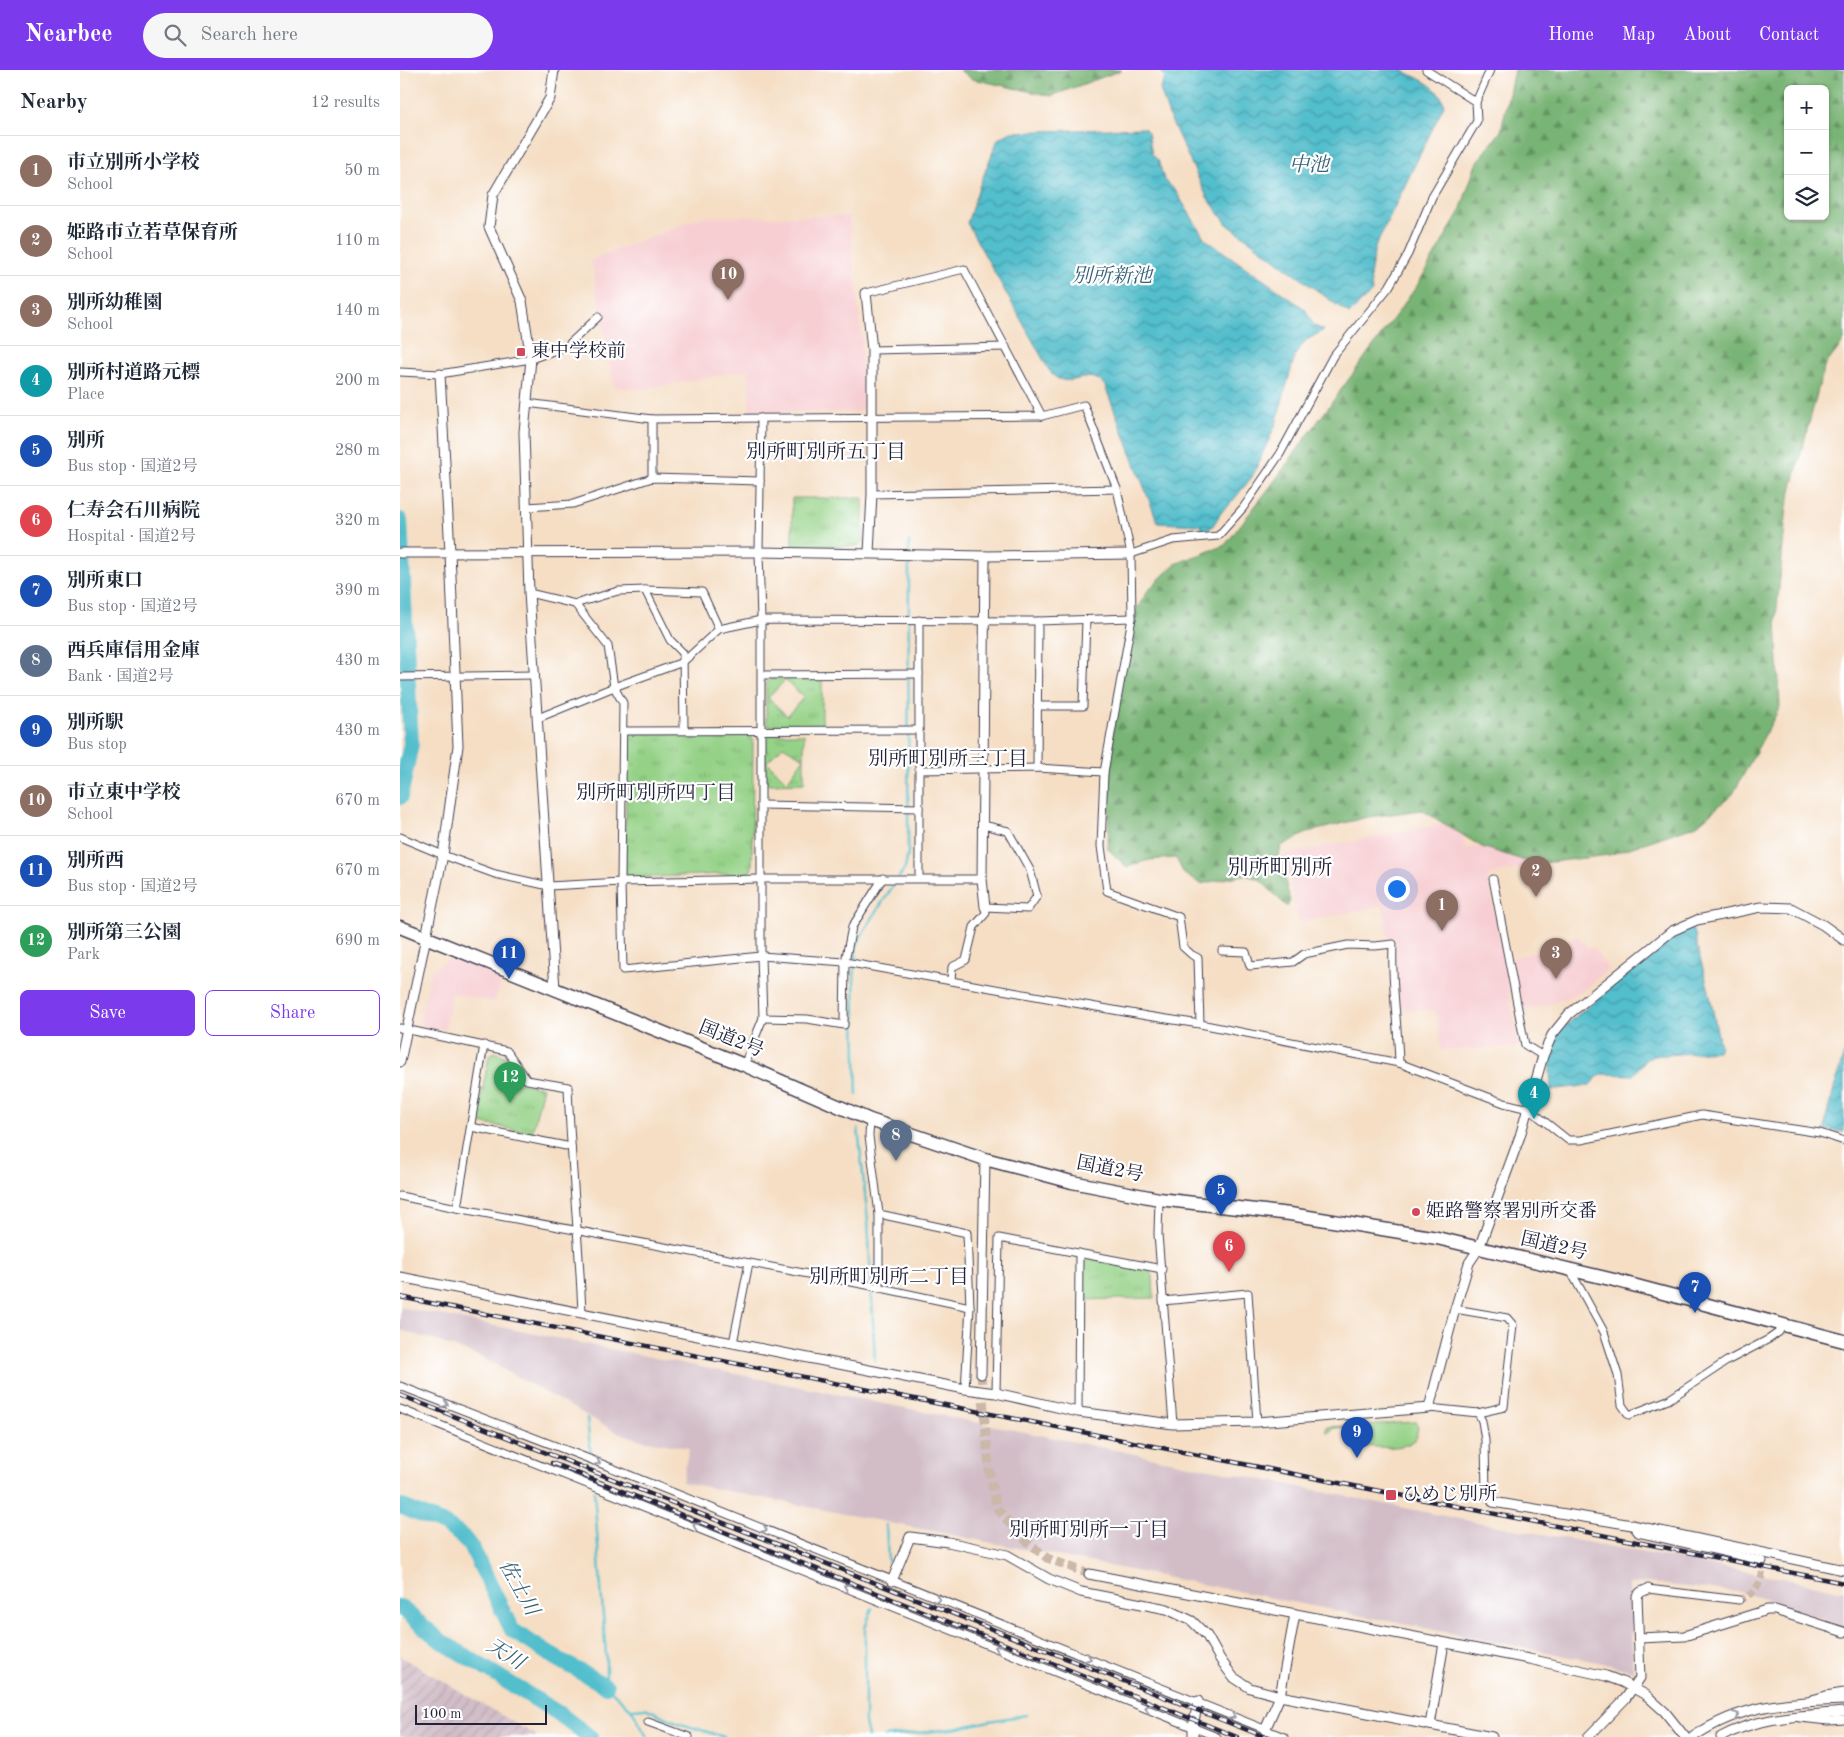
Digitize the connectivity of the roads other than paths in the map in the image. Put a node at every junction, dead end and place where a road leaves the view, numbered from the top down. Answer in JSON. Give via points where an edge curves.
{"nodes":[{"id":1,"x":554,"y":70,"type":"edge"},
{"id":2,"x":1426,"y":70,"type":"edge"},
{"id":3,"x":1490,"y":70,"type":"edge"},
{"id":4,"x":1476,"y":102,"type":"junction"},
{"id":5,"x":866,"y":293,"type":"joint"},
{"id":6,"x":598,"y":317,"type":"dead end"},
{"id":7,"x":1006,"y":347,"type":"junction"},
{"id":8,"x":872,"y":350,"type":"junction"},
{"id":9,"x":531,"y":359,"type":"junction"},
{"id":10,"x":400,"y":372,"type":"edge"},
{"id":11,"x":440,"y":374,"type":"junction"},
{"id":12,"x":527,"y":402,"type":"junction"},
{"id":13,"x":1042,"y":416,"type":"junction"},
{"id":14,"x":761,"y":418,"type":"junction"},
{"id":15,"x":871,"y":418,"type":"junction"},
{"id":16,"x":652,"y":419,"type":"junction"},
{"id":17,"x":652,"y":478,"type":"junction"},
{"id":18,"x":760,"y":481,"type":"junction"},
{"id":19,"x":1117,"y":489,"type":"junction"},
{"id":20,"x":872,"y":494,"type":"junction"},
{"id":21,"x":527,"y":507,"type":"junction"},
{"id":22,"x":450,"y":552,"type":"junction"},
{"id":23,"x":759,"y":552,"type":"junction"},
{"id":24,"x":403,"y":553,"type":"edge"},
{"id":25,"x":529,"y":554,"type":"junction"},
{"id":26,"x":869,"y":554,"type":"junction"},
{"id":27,"x":1131,"y":554,"type":"junction"},
{"id":28,"x":985,"y":556,"type":"junction"},
{"id":29,"x":645,"y":590,"type":"junction"},
{"id":30,"x":529,"y":593,"type":"junction"},
{"id":31,"x":575,"y":604,"type":"junction"},
{"id":32,"x":1132,"y":618,"type":"junction"},
{"id":33,"x":761,"y":620,"type":"junction"},
{"id":34,"x":919,"y":620,"type":"junction"},
{"id":35,"x":985,"y":620,"type":"junction"},
{"id":36,"x":1086,"y":620,"type":"junction"},
{"id":37,"x":1038,"y":621,"type":"junction"},
{"id":38,"x":719,"y":629,"type":"junction"},
{"id":39,"x":683,"y":662,"type":"junction"},
{"id":40,"x":919,"y":674,"type":"junction"},
{"id":41,"x":535,"y":675,"type":"junction"},
{"id":42,"x":762,"y":675,"type":"junction"},
{"id":43,"x":405,"y":677,"type":"edge"},
{"id":44,"x":456,"y":677,"type":"junction"},
{"id":45,"x":614,"y":687,"type":"junction"},
{"id":46,"x":1037,"y":706,"type":"junction"},
{"id":47,"x":538,"y":718,"type":"junction"},
{"id":48,"x":684,"y":730,"type":"junction"},
{"id":49,"x":919,"y":730,"type":"junction"},
{"id":50,"x":624,"y":731,"type":"junction"},
{"id":51,"x":760,"y":731,"type":"junction"},
{"id":52,"x":1037,"y":768,"type":"junction"},
{"id":53,"x":984,"y":769,"type":"junction"},
{"id":54,"x":919,"y":770,"type":"junction"},
{"id":55,"x":1104,"y":772,"type":"junction"},
{"id":56,"x":761,"y":805,"type":"junction"},
{"id":57,"x":919,"y":808,"type":"junction"},
{"id":58,"x":983,"y":825,"type":"junction"},
{"id":59,"x":400,"y":837,"type":"edge"},
{"id":60,"x":443,"y":855,"type":"junction"},
{"id":61,"x":882,"y":878,"type":"junction"},
{"id":62,"x":919,"y":878,"type":"junction"},
{"id":63,"x":982,"y":878,"type":"junction"},
{"id":64,"x":761,"y":879,"type":"junction"},
{"id":65,"x":1493,"y":879,"type":"dead end"},
{"id":66,"x":621,"y":882,"type":"junction"},
{"id":67,"x":549,"y":886,"type":"junction"},
{"id":68,"x":984,"y":907,"type":"junction"},
{"id":69,"x":400,"y":926,"type":"edge"},
{"id":70,"x":426,"y":937,"type":"junction"},
{"id":71,"x":1844,"y":940,"type":"edge"},
{"id":72,"x":1222,"y":951,"type":"dead end"},
{"id":73,"x":761,"y":956,"type":"junction"},
{"id":74,"x":845,"y":962,"type":"junction"},
{"id":75,"x":951,"y":981,"type":"junction"},
{"id":76,"x":555,"y":989,"type":"junction"},
{"id":77,"x":763,"y":1018,"type":"junction"},
{"id":78,"x":1200,"y":1024,"type":"junction"},
{"id":79,"x":403,"y":1029,"type":"edge"},
{"id":80,"x":484,"y":1045,"type":"junction"},
{"id":81,"x":1543,"y":1056,"type":"junction"},
{"id":82,"x":400,"y":1062,"type":"edge"},
{"id":83,"x":1399,"y":1063,"type":"junction"},
{"id":84,"x":744,"y":1066,"type":"junction"},
{"id":85,"x":1529,"y":1109,"type":"junction"},
{"id":86,"x":870,"y":1120,"type":"junction"},
{"id":87,"x":471,"y":1127,"type":"junction"},
{"id":88,"x":1844,"y":1141,"type":"edge"},
{"id":89,"x":571,"y":1147,"type":"junction"},
{"id":90,"x":985,"y":1159,"type":"junction"},
{"id":91,"x":400,"y":1196,"type":"edge"},
{"id":92,"x":1159,"y":1199,"type":"junction"},
{"id":93,"x":457,"y":1208,"type":"junction"},
{"id":94,"x":879,"y":1214,"type":"junction"},
{"id":95,"x":578,"y":1231,"type":"junction"},
{"id":96,"x":1479,"y":1248,"type":"junction"},
{"id":97,"x":1080,"y":1253,"type":"junction"},
{"id":98,"x":749,"y":1263,"type":"junction"},
{"id":99,"x":1162,"y":1269,"type":"junction"},
{"id":100,"x":1570,"y":1270,"type":"junction"},
{"id":101,"x":400,"y":1277,"type":"edge"},
{"id":102,"x":873,"y":1287,"type":"junction"},
{"id":103,"x":1163,"y":1301,"type":"junction"},
{"id":104,"x":970,"y":1307,"type":"junction"},
{"id":105,"x":1455,"y":1309,"type":"junction"},
{"id":106,"x":582,"y":1313,"type":"junction"},
{"id":107,"x":1782,"y":1326,"type":"junction"},
{"id":108,"x":1844,"y":1341,"type":"edge"},
{"id":109,"x":733,"y":1343,"type":"junction"},
{"id":110,"x":981,"y":1374,"type":"tunnel mouth"},
{"id":111,"x":400,"y":1386,"type":"edge"},
{"id":112,"x":965,"y":1389,"type":"junction"},
{"id":113,"x":996,"y":1393,"type":"junction"},
{"id":114,"x":1429,"y":1408,"type":"junction"},
{"id":115,"x":400,"y":1409,"type":"edge"},
{"id":116,"x":1078,"y":1412,"type":"junction"},
{"id":117,"x":1478,"y":1413,"type":"junction"},
{"id":118,"x":1257,"y":1422,"type":"junction"},
{"id":119,"x":1173,"y":1424,"type":"junction"},
{"id":120,"x":1493,"y":1502,"type":"joint"},
{"id":121,"x":1632,"y":1526,"type":"junction"},
{"id":122,"x":1763,"y":1561,"type":"dead end"},
{"id":123,"x":1844,"y":1570,"type":"edge"},
{"id":124,"x":1090,"y":1574,"type":"tunnel mouth"},
{"id":125,"x":892,"y":1581,"type":"junction"},
{"id":126,"x":1648,"y":1589,"type":"joint"},
{"id":127,"x":1739,"y":1600,"type":"dead end"},
{"id":128,"x":1295,"y":1614,"type":"junction"},
{"id":129,"x":1844,"y":1632,"type":"edge"},
{"id":130,"x":1639,"y":1638,"type":"junction"},
{"id":131,"x":1444,"y":1643,"type":"junction"},
{"id":132,"x":1634,"y":1688,"type":"junction"},
{"id":133,"x":1844,"y":1692,"type":"edge"},
{"id":134,"x":1280,"y":1696,"type":"junction"},
{"id":135,"x":1844,"y":1700,"type":"edge"},
{"id":136,"x":1198,"y":1702,"type":"junction"},
{"id":137,"x":1802,"y":1702,"type":"junction"},
{"id":138,"x":1844,"y":1712,"type":"edge"},
{"id":139,"x":1790,"y":1717,"type":"junction"},
{"id":140,"x":1844,"y":1720,"type":"edge"},
{"id":141,"x":648,"y":1722,"type":"dead end"},
{"id":142,"x":1430,"y":1725,"type":"junction"},
{"id":143,"x":1265,"y":1730,"type":"junction"},
{"id":144,"x":1193,"y":1732,"type":"edge"},
{"id":145,"x":688,"y":1737,"type":"edge"},
{"id":146,"x":1217,"y":1737,"type":"edge"},
{"id":147,"x":1284,"y":1737,"type":"edge"},
{"id":148,"x":1492,"y":1737,"type":"edge"},
{"id":149,"x":1588,"y":1737,"type":"edge"},
{"id":150,"x":1686,"y":1737,"type":"edge"},
{"id":151,"x":1693,"y":1737,"type":"edge"},
{"id":152,"x":1721,"y":1737,"type":"edge"}],
"edges":[{"from":1,"to":9,"type":"street","via":[[550,98],[493,195],[489,227],[522,301]]},
{"from":2,"to":4,"type":"street"},
{"from":3,"to":4,"type":"street"},
{"from":4,"to":27,"type":"street","via":[[1477,121],[1432,197],[1408,254],[1389,287],[1333,356],[1280,454],[1243,508],[1218,536],[1173,540]]},
{"from":5,"to":7,"type":"street","via":[[964,269]]},
{"from":5,"to":8,"type":"street"},
{"from":6,"to":9,"type":"street","via":[[568,346]]},
{"from":7,"to":8,"type":"street"},
{"from":7,"to":13,"type":"street"},
{"from":8,"to":15,"type":"street"},
{"from":9,"to":11,"type":"street"},
{"from":9,"to":12,"type":"street"},
{"from":10,"to":11,"type":"street"},
{"from":11,"to":22,"type":"street"},
{"from":12,"to":16,"type":"street"},
{"from":12,"to":21,"type":"street","via":[[524,432]]},
{"from":13,"to":15,"type":"street"},
{"from":13,"to":19,"type":"street","via":[[1084,405]]},
{"from":14,"to":15,"type":"street"},
{"from":14,"to":16,"type":"street"},
{"from":14,"to":18,"type":"street"},
{"from":15,"to":20,"type":"street"},
{"from":16,"to":17,"type":"street"},
{"from":17,"to":18,"type":"street"},
{"from":17,"to":21,"type":"street","via":[[573,504]]},
{"from":18,"to":23,"type":"street"},
{"from":19,"to":20,"type":"street"},
{"from":19,"to":27,"type":"street"},
{"from":20,"to":26,"type":"street"},
{"from":21,"to":25,"type":"street"},
{"from":22,"to":24,"type":"street"},
{"from":22,"to":25,"type":"street"},
{"from":22,"to":44,"type":"street"},
{"from":23,"to":25,"type":"street"},
{"from":23,"to":26,"type":"street"},
{"from":23,"to":33,"type":"street"},
{"from":25,"to":30,"type":"street"},
{"from":26,"to":28,"type":"street"},
{"from":27,"to":28,"type":"street"},
{"from":27,"to":32,"type":"street"},
{"from":28,"to":35,"type":"street"},
{"from":29,"to":31,"type":"street","via":[[618,591]]},
{"from":29,"to":38,"type":"street","via":[[702,592]]},
{"from":29,"to":39,"type":"street","via":[[670,640],[683,653]]},
{"from":30,"to":31,"type":"street"},
{"from":30,"to":41,"type":"street"},
{"from":31,"to":45,"type":"street","via":[[608,646]]},
{"from":32,"to":36,"type":"street"},
{"from":32,"to":55,"type":"street"},
{"from":33,"to":34,"type":"street"},
{"from":33,"to":38,"type":"street"},
{"from":33,"to":42,"type":"street"},
{"from":34,"to":35,"type":"street"},
{"from":34,"to":40,"type":"street"},
{"from":35,"to":37,"type":"street"},
{"from":35,"to":53,"type":"street"},
{"from":36,"to":37,"type":"street"},
{"from":36,"to":46,"type":"street","via":[[1083,706]]},
{"from":37,"to":46,"type":"street"},
{"from":38,"to":39,"type":"street"},
{"from":39,"to":45,"type":"street"},
{"from":39,"to":48,"type":"street"},
{"from":40,"to":42,"type":"street"},
{"from":40,"to":49,"type":"street"},
{"from":41,"to":44,"type":"street"},
{"from":41,"to":47,"type":"street"},
{"from":42,"to":51,"type":"street"},
{"from":43,"to":44,"type":"street"},
{"from":44,"to":60,"type":"street","via":[[458,746]]},
{"from":45,"to":47,"type":"street"},
{"from":45,"to":50,"type":"street","via":[[622,703]]},
{"from":46,"to":52,"type":"street"},
{"from":47,"to":67,"type":"street"},
{"from":48,"to":50,"type":"street"},
{"from":48,"to":51,"type":"street"},
{"from":49,"to":51,"type":"street"},
{"from":49,"to":54,"type":"street"},
{"from":50,"to":66,"type":"street"},
{"from":51,"to":56,"type":"street"},
{"from":52,"to":53,"type":"street"},
{"from":52,"to":55,"type":"street"},
{"from":53,"to":54,"type":"street"},
{"from":53,"to":58,"type":"street"},
{"from":54,"to":57,"type":"street"},
{"from":55,"to":78,"type":"street","via":[[1101,846],[1108,891],[1178,917],[1182,947],[1198,958]]},
{"from":56,"to":57,"type":"street"},
{"from":56,"to":64,"type":"street"},
{"from":57,"to":62,"type":"street"},
{"from":58,"to":63,"type":"street"},
{"from":58,"to":68,"type":"street","via":[[1008,831],[1030,870],[1037,896],[1028,909]]},
{"from":59,"to":60,"type":"street"},
{"from":60,"to":67,"type":"street","via":[[495,874]]},
{"from":60,"to":70,"type":"street"},
{"from":61,"to":62,"type":"street"},
{"from":61,"to":64,"type":"street"},
{"from":61,"to":74,"type":"street","via":[[852,926]]},
{"from":62,"to":63,"type":"street"},
{"from":63,"to":68,"type":"street"},
{"from":64,"to":66,"type":"street"},
{"from":64,"to":73,"type":"street"},
{"from":65,"to":81,"type":"street","via":[[1525,1045]]},
{"from":66,"to":67,"type":"street"},
{"from":66,"to":73,"type":"street","via":[[623,970]]},
{"from":67,"to":76,"type":"street"},
{"from":68,"to":75,"type":"street","via":[[986,913],[974,927],[966,960],[952,967]]},
{"from":69,"to":70,"type":"highway","name":"国道2号"},
{"from":70,"to":76,"type":"highway","name":"国道2号"},
{"from":70,"to":79,"type":"street"},
{"from":71,"to":81,"type":"street","via":[[1791,908],[1761,907],[1697,920],[1672,931],[1569,1014],[1552,1035]]},
{"from":72,"to":83,"type":"street","via":[[1246,952],[1250,966],[1293,962],[1304,954],[1348,945],[1393,944]]},
{"from":73,"to":74,"type":"street"},
{"from":73,"to":77,"type":"street"},
{"from":74,"to":75,"type":"street"},
{"from":74,"to":77,"type":"street","via":[[844,1024]]},
{"from":75,"to":78,"type":"street"},
{"from":76,"to":84,"type":"highway","name":"国道2号"},
{"from":77,"to":84,"type":"street"},
{"from":78,"to":83,"type":"street"},
{"from":79,"to":80,"type":"street"},
{"from":79,"to":82,"type":"street"},
{"from":80,"to":87,"type":"street"},
{"from":80,"to":89,"type":"street","via":[[507,1051],[527,1080],[568,1087]]},
{"from":81,"to":85,"type":"street"},
{"from":83,"to":85,"type":"street","via":[[1504,1103]]},
{"from":84,"to":86,"type":"highway","name":"国道2号"},
{"from":85,"to":88,"type":"street","via":[[1568,1140],[1702,1115],[1820,1133]]},
{"from":85,"to":96,"type":"street"},
{"from":86,"to":90,"type":"highway","name":"国道2号"},
{"from":86,"to":94,"type":"street","via":[[869,1136]]},
{"from":87,"to":89,"type":"street"},
{"from":87,"to":93,"type":"street"},
{"from":89,"to":95,"type":"street"},
{"from":90,"to":92,"type":"highway","name":"国道2号","via":[[1072,1182]]},
{"from":90,"to":110,"type":"street"},
{"from":91,"to":93,"type":"street"},
{"from":92,"to":96,"type":"highway","name":"国道2号","via":[[1389,1229]]},
{"from":92,"to":99,"type":"street"},
{"from":93,"to":95,"type":"street"},
{"from":94,"to":102,"type":"street"},
{"from":94,"to":104,"type":"street","via":[[967,1232]]},
{"from":95,"to":98,"type":"street"},
{"from":95,"to":106,"type":"street"},
{"from":96,"to":100,"type":"highway","name":"国道2号"},
{"from":96,"to":105,"type":"street","via":[[1469,1263]]},
{"from":97,"to":99,"type":"street"},
{"from":97,"to":113,"type":"street","via":[[999,1238]]},
{"from":97,"to":116,"type":"street"},
{"from":98,"to":102,"type":"street"},
{"from":98,"to":109,"type":"street"},
{"from":99,"to":103,"type":"street"},
{"from":100,"to":107,"type":"highway","name":"国道2号"},
{"from":100,"to":107,"type":"street","via":[[1604,1332],[1618,1376],[1622,1405],[1629,1415],[1668,1400],[1727,1361],[1769,1339]]},
{"from":101,"to":106,"type":"street"},
{"from":102,"to":104,"type":"street"},
{"from":103,"to":118,"type":"street","via":[[1248,1293]]},
{"from":103,"to":119,"type":"street"},
{"from":104,"to":112,"type":"street"},
{"from":105,"to":114,"type":"street"},
{"from":105,"to":117,"type":"street","via":[[1507,1318],[1514,1324],[1504,1407]]},
{"from":106,"to":109,"type":"street"},
{"from":107,"to":108,"type":"highway","name":"国道2号"},
{"from":109,"to":112,"type":"street"},
{"from":111,"to":125,"type":"street","one_way":true},
{"from":112,"to":113,"type":"street"},
{"from":113,"to":116,"type":"street"},
{"from":114,"to":117,"type":"street"},
{"from":114,"to":118,"type":"street"},
{"from":144,"to":115,"type":"street","one_way":true,"via":[[612,1492]]},
{"from":116,"to":119,"type":"street"},
{"from":117,"to":120,"type":"street","via":[[1485,1440],[1486,1494]]},
{"from":118,"to":119,"type":"street"},
{"from":120,"to":121,"type":"street"},
{"from":121,"to":122,"type":"street","via":[[1638,1533]]},
{"from":121,"to":123,"type":"street"},
{"from":124,"to":128,"type":"street"},
{"from":125,"to":134,"type":"street","via":[[910,1537],[1007,1555],[1048,1579],[1081,1592],[1167,1609],[1192,1620],[1207,1636],[1233,1677],[1250,1688]]},
{"from":125,"to":136,"type":"street","one_way":true},
{"from":126,"to":127,"type":"street"},
{"from":126,"to":130,"type":"street","via":[[1637,1596]]},
{"from":128,"to":131,"type":"street"},
{"from":128,"to":134,"type":"street"},
{"from":129,"to":130,"type":"street","via":[[1767,1610],[1684,1636]]},
{"from":130,"to":132,"type":"street","via":[[1640,1678]]},
{"from":131,"to":132,"type":"street","via":[[1589,1672]]},
{"from":131,"to":142,"type":"street"},
{"from":132,"to":149,"type":"street"},
{"from":132,"to":150,"type":"street","via":[[1656,1703]]},
{"from":133,"to":137,"type":"street"},
{"from":134,"to":142,"type":"street"},
{"from":134,"to":143,"type":"street"},
{"from":135,"to":137,"type":"street"},
{"from":136,"to":143,"type":"street","one_way":true},
{"from":136,"to":144,"type":"street"},
{"from":151,"to":137,"type":"street","one_way":true,"via":[[1740,1713],[1769,1705]]},
{"from":138,"to":139,"type":"street"},
{"from":139,"to":140,"type":"street"},
{"from":139,"to":152,"type":"street","via":[[1752,1723]]},
{"from":141,"to":145,"type":"street"},
{"from":142,"to":148,"type":"street"},
{"from":143,"to":147,"type":"street"},
{"from":144,"to":146,"type":"street"}]}
